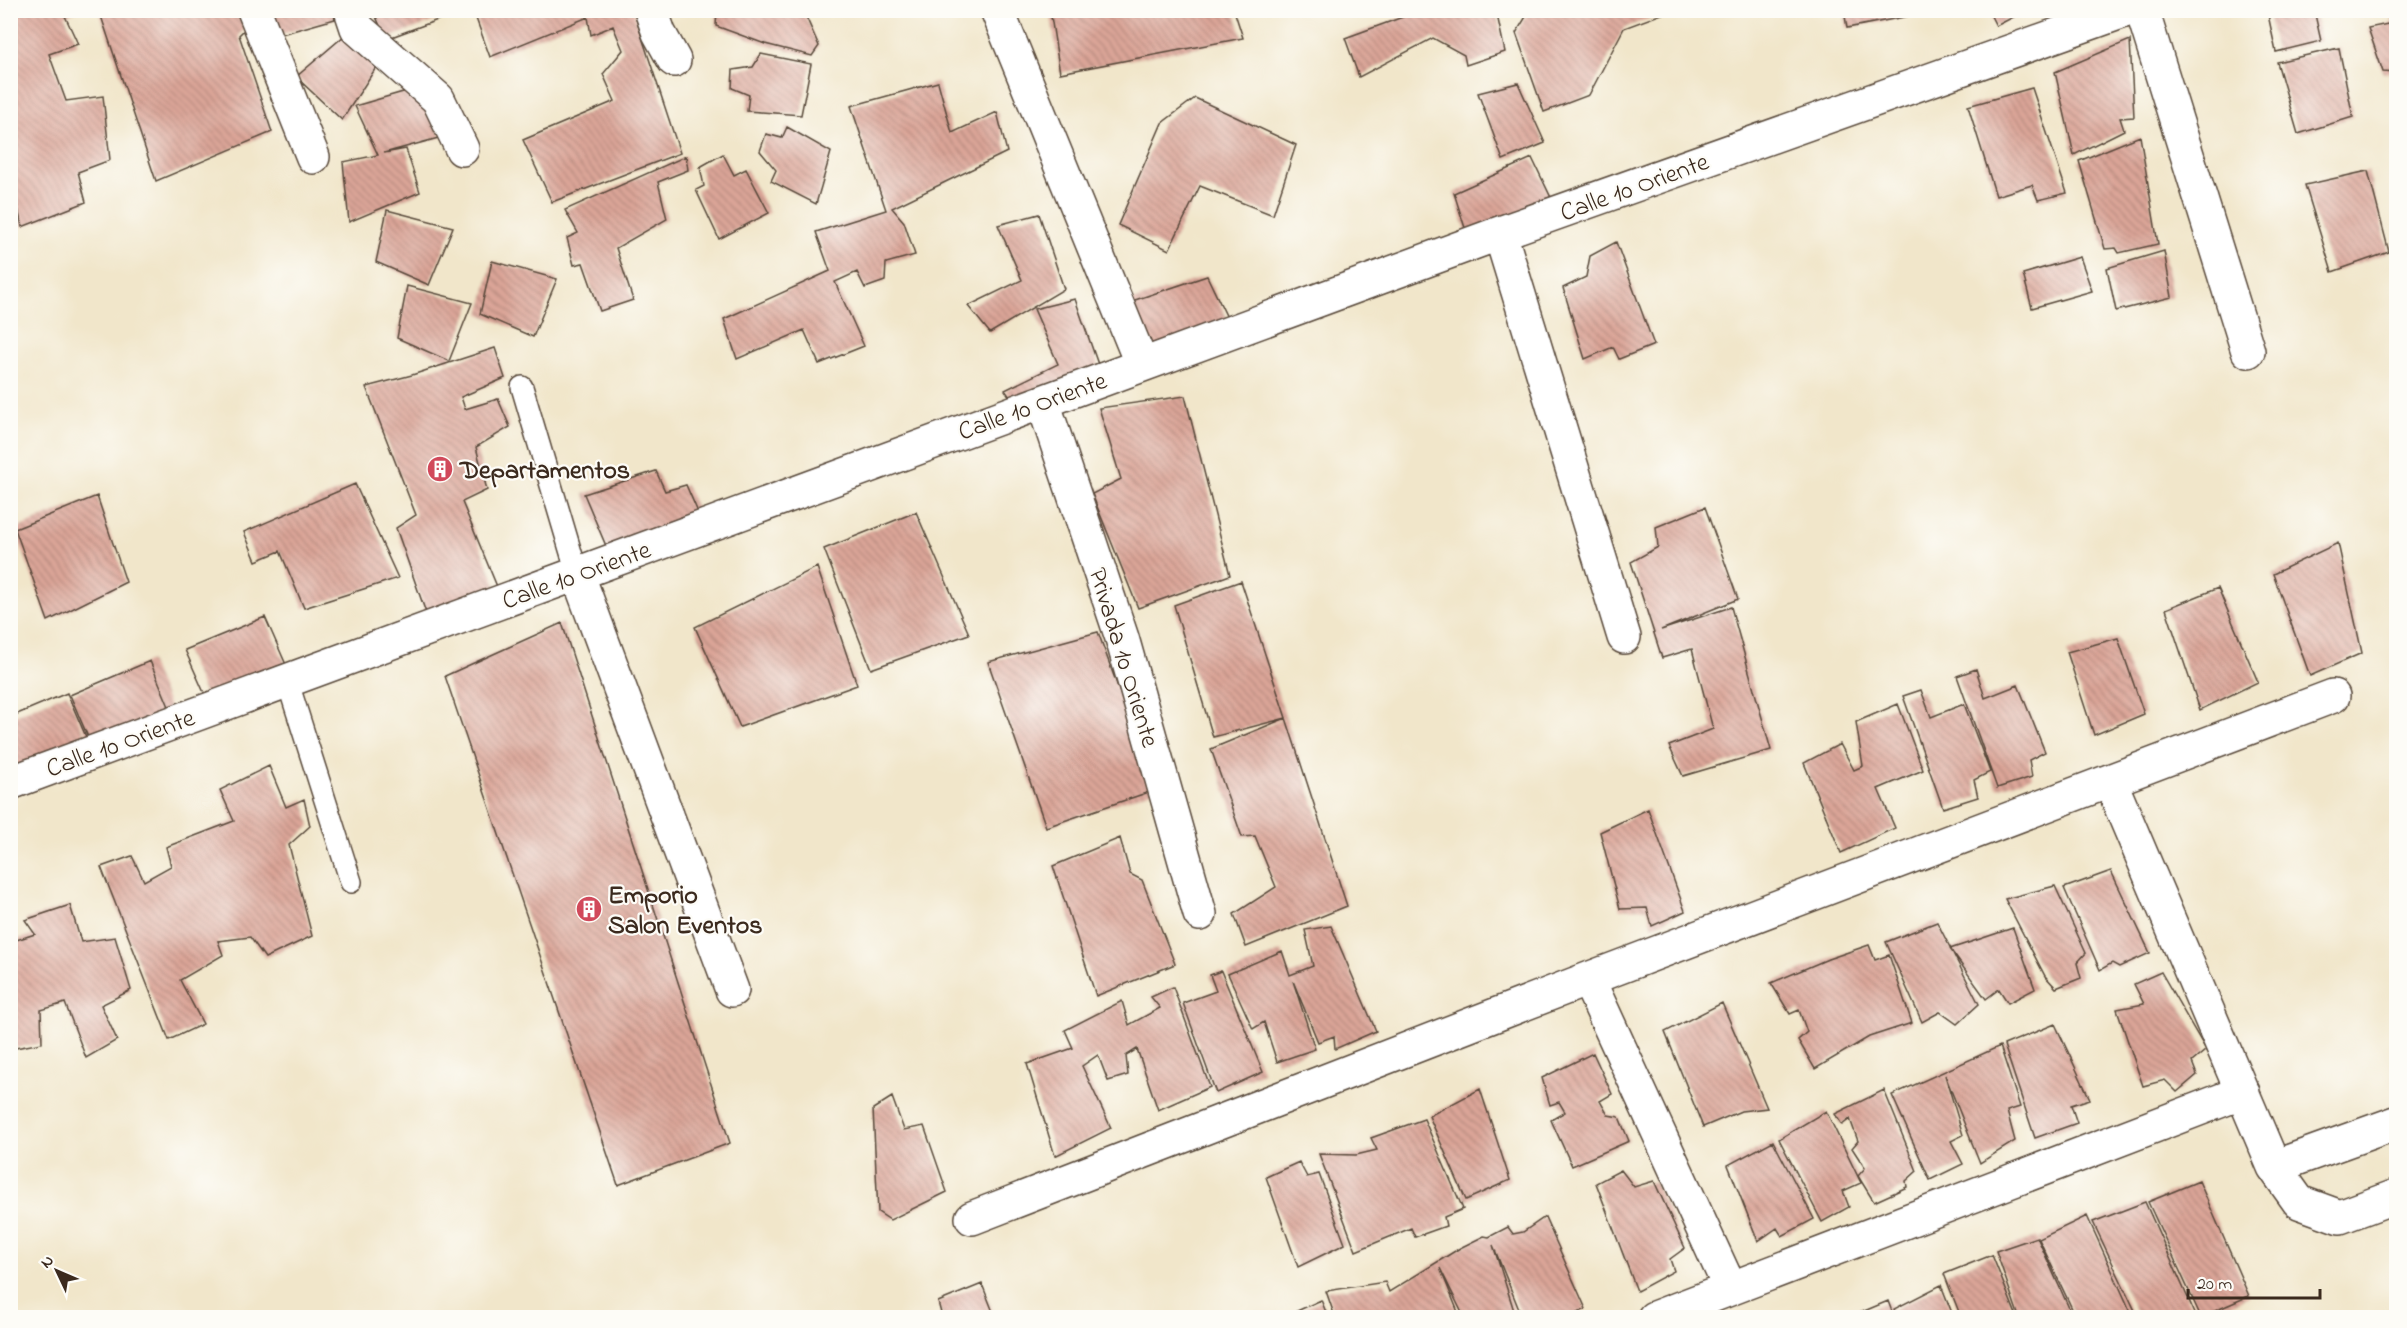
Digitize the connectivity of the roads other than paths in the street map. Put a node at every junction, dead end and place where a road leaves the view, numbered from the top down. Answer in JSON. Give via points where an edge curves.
{"nodes":[{"id":1,"x":254,"y":10,"type":"edge"},
{"id":2,"x":351,"y":10,"type":"edge"},
{"id":3,"x":651,"y":10,"type":"edge"},
{"id":4,"x":997,"y":10,"type":"edge"},
{"id":5,"x":2127,"y":10,"type":"edge"},
{"id":6,"x":2142,"y":10,"type":"edge"},
{"id":7,"x":674,"y":60,"type":"dead end"},
{"id":8,"x":462,"y":149,"type":"dead end"},
{"id":9,"x":313,"y":157,"type":"dead end"},
{"id":10,"x":1500,"y":233,"type":"junction"},
{"id":11,"x":2248,"y":351,"type":"dead end"},
{"id":12,"x":1142,"y":364,"type":"junction"},
{"id":13,"x":522,"y":387,"type":"dead end"},
{"id":14,"x":1043,"y":402,"type":"junction"},
{"id":15,"x":577,"y":573,"type":"junction"},
{"id":16,"x":1624,"y":637,"type":"dead end"},
{"id":17,"x":287,"y":680,"type":"junction"},
{"id":18,"x":2333,"y":696,"type":"dead end"},
{"id":19,"x":2110,"y":781,"type":"junction"},
{"id":20,"x":10,"y":783,"type":"edge"},
{"id":21,"x":351,"y":882,"type":"dead end"},
{"id":22,"x":1200,"y":914,"type":"dead end"},
{"id":23,"x":1588,"y":979,"type":"junction"},
{"id":24,"x":732,"y":990,"type":"dead end"},
{"id":25,"x":2243,"y":1092,"type":"junction"},
{"id":26,"x":2397,"y":1123,"type":"edge"},
{"id":27,"x":2274,"y":1167,"type":"junction"},
{"id":28,"x":2397,"y":1196,"type":"edge"},
{"id":29,"x":972,"y":1218,"type":"dead end"},
{"id":30,"x":1730,"y":1288,"type":"junction"},
{"id":31,"x":1654,"y":1317,"type":"edge"}],
"edges":[{"from":1,"to":9,"type":"street"},
{"from":2,"to":8,"type":"street","via":[[357,28],[438,99]]},
{"from":3,"to":7,"type":"street"},
{"from":4,"to":12,"type":"street"},
{"from":5,"to":10,"type":"street","name":"Calle 10 Oriente"},
{"from":6,"to":11,"type":"street"},
{"from":10,"to":12,"type":"street","name":"Calle 10 Oriente"},
{"from":10,"to":16,"type":"street"},
{"from":12,"to":14,"type":"street","name":"Calle 10 Oriente"},
{"from":13,"to":15,"type":"lane"},
{"from":14,"to":15,"type":"street","name":"Calle 10 Oriente"},
{"from":14,"to":22,"type":"street","name":"Privada 10 Oriente","via":[[1122,638]]},
{"from":15,"to":17,"type":"street","name":"Calle 10 Oriente"},
{"from":15,"to":24,"type":"street"},
{"from":17,"to":20,"type":"street","name":"Calle 10 Oriente"},
{"from":17,"to":21,"type":"lane"},
{"from":18,"to":19,"type":"street"},
{"from":19,"to":23,"type":"street"},
{"from":19,"to":25,"type":"street"},
{"from":23,"to":29,"type":"street"},
{"from":23,"to":30,"type":"street"},
{"from":25,"to":27,"type":"street"},
{"from":25,"to":30,"type":"street"},
{"from":26,"to":27,"type":"street"},
{"from":27,"to":28,"type":"street","via":[[2299,1202],[2340,1217]]},
{"from":30,"to":31,"type":"street"}]}
